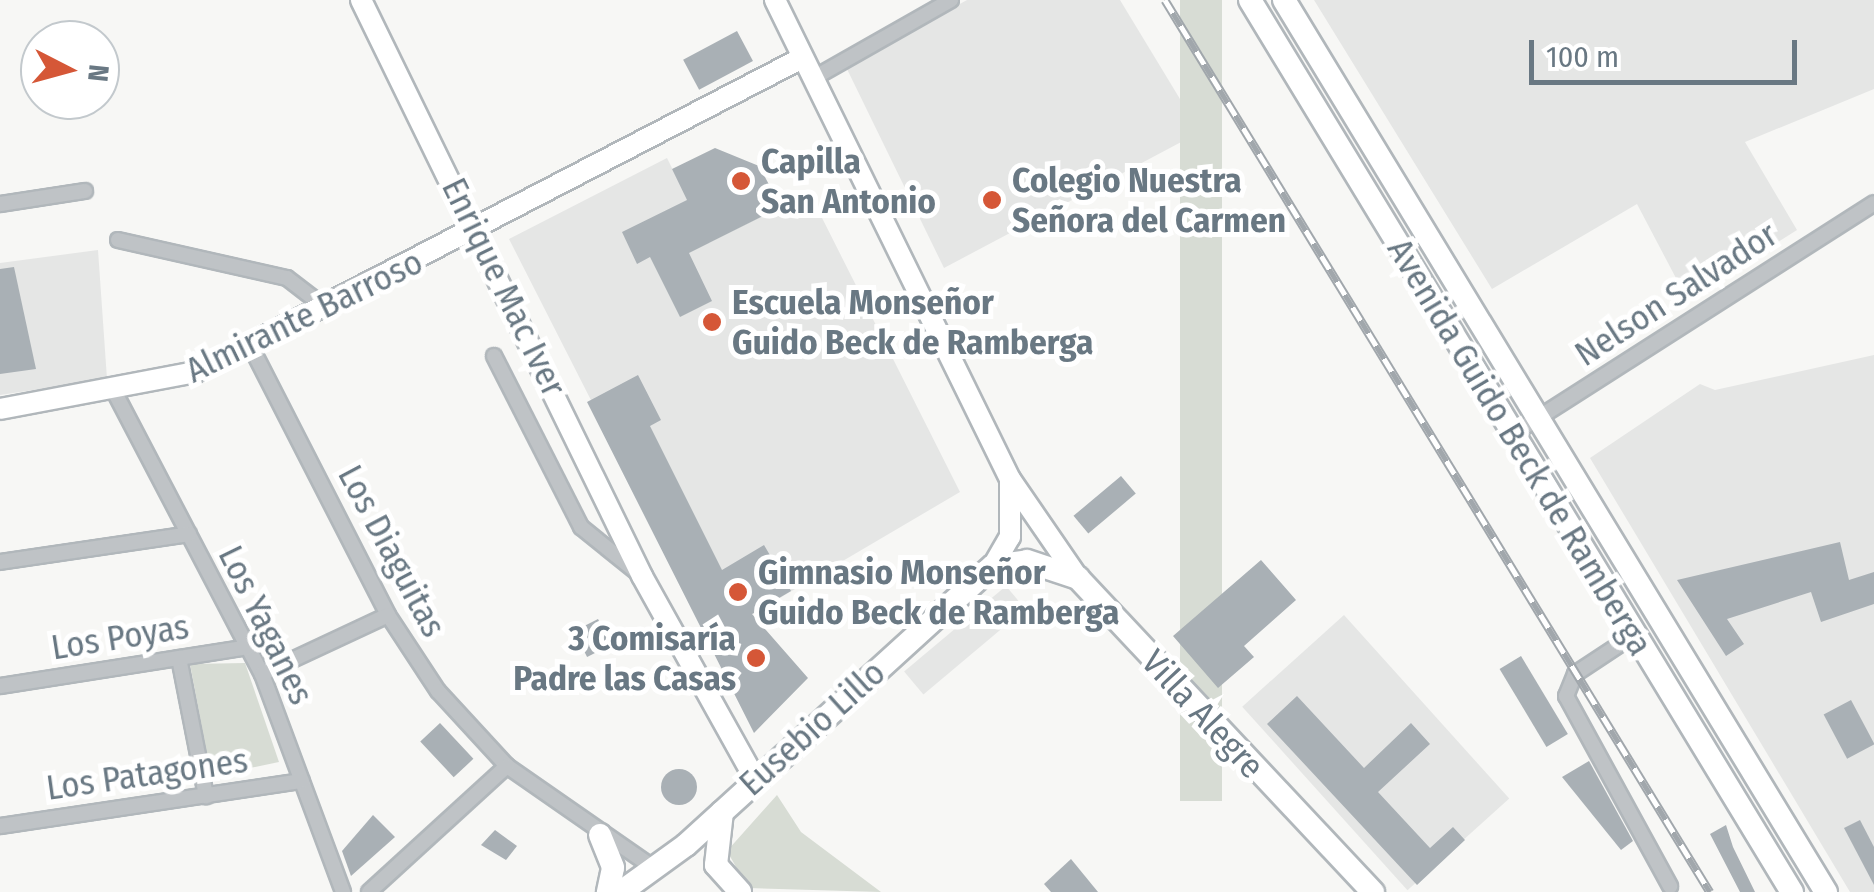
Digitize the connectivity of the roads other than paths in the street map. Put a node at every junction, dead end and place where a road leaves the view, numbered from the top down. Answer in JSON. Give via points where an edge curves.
{"nodes":[{"id":1,"x":360,"y":0,"type":"edge"},
{"id":2,"x":776,"y":0,"type":"edge"},
{"id":3,"x":951,"y":0,"type":"edge"},
{"id":4,"x":1250,"y":0,"type":"edge"},
{"id":5,"x":1284,"y":0,"type":"edge"},
{"id":6,"x":802,"y":58,"type":"junction"},
{"id":7,"x":812,"y":79,"type":"junction"},
{"id":8,"x":85,"y":191,"type":"dead end"},
{"id":9,"x":1874,"y":203,"type":"edge"},
{"id":10,"x":0,"y":204,"type":"edge"},
{"id":11,"x":476,"y":228,"type":"junction"},
{"id":12,"x":118,"y":240,"type":"dead end"},
{"id":13,"x":327,"y":309,"type":"junction"},
{"id":14,"x":250,"y":347,"type":"junction"},
{"id":15,"x":494,"y":356,"type":"dead end"},
{"id":16,"x":116,"y":393,"type":"junction"},
{"id":17,"x":0,"y":408,"type":"edge"},
{"id":18,"x":1540,"y":418,"type":"junction"},
{"id":19,"x":1510,"y":436,"type":"junction"},
{"id":20,"x":1010,"y":479,"type":"junction"},
{"id":21,"x":188,"y":534,"type":"junction"},
{"id":22,"x":0,"y":562,"type":"edge"},
{"id":23,"x":1632,"y":562,"type":"junction"},
{"id":24,"x":993,"y":566,"type":"junction"},
{"id":25,"x":642,"y":576,"type":"junction"},
{"id":26,"x":1078,"y":578,"type":"junction"},
{"id":27,"x":1602,"y":582,"type":"junction"},
{"id":28,"x":388,"y":615,"type":"junction"},
{"id":29,"x":1634,"y":635,"type":"junction"},
{"id":30,"x":249,"y":647,"type":"junction"},
{"id":31,"x":180,"y":658,"type":"junction"},
{"id":32,"x":262,"y":674,"type":"junction"},
{"id":33,"x":0,"y":686,"type":"edge"},
{"id":34,"x":507,"y":766,"type":"junction"},
{"id":35,"x":754,"y":777,"type":"junction"},
{"id":36,"x":302,"y":781,"type":"junction"},
{"id":37,"x":206,"y":796,"type":"junction"},
{"id":38,"x":723,"y":809,"type":"junction"},
{"id":39,"x":0,"y":826,"type":"edge"},
{"id":40,"x":600,"y":836,"type":"junction"},
{"id":41,"x":1794,"y":836,"type":"junction"},
{"id":42,"x":1769,"y":851,"type":"junction"},
{"id":43,"x":656,"y":870,"type":"junction"},
{"id":44,"x":1670,"y":886,"type":"dead end"},
{"id":45,"x":342,"y":892,"type":"edge"},
{"id":46,"x":369,"y":892,"type":"edge"},
{"id":47,"x":608,"y":892,"type":"edge"},
{"id":48,"x":621,"y":892,"type":"edge"},
{"id":49,"x":740,"y":892,"type":"edge"},
{"id":50,"x":1373,"y":892,"type":"edge"},
{"id":51,"x":1792,"y":892,"type":"edge"},
{"id":52,"x":1826,"y":892,"type":"edge"}],
"edges":[{"from":1,"to":11,"type":"main road","name":"Enrique Mac Iver"},
{"from":2,"to":6,"type":"main road","name":"Villa Alegre"},
{"from":3,"to":7,"type":"street"},
{"from":4,"to":19,"type":"main road","name":"Avenida Guido Beck de Ramberga"},
{"from":5,"to":18,"type":"main road","name":"Avenida Guido Beck de Ramberga"},
{"from":6,"to":7,"type":"main road","name":"Villa Alegre"},
{"from":6,"to":11,"type":"main road","name":"Almirante Barroso"},
{"from":7,"to":20,"type":"main road","name":"Villa Alegre"},
{"from":8,"to":10,"type":"street"},
{"from":9,"to":18,"type":"street","name":"Nelson Salvador"},
{"from":11,"to":13,"type":"main road","name":"Almirante Barroso"},
{"from":11,"to":25,"type":"main road","name":"Enrique Mac Iver"},
{"from":12,"to":13,"type":"street","via":[[288,278]]},
{"from":13,"to":14,"type":"main road","name":"Almirante Barroso"},
{"from":14,"to":16,"type":"main road","name":"Almirante Barroso","via":[[179,380]]},
{"from":14,"to":28,"type":"street","name":"Los Diaguitas"},
{"from":15,"to":25,"type":"street","name":"Enrique Mac Iver","via":[[590,541]]},
{"from":16,"to":17,"type":"main road","name":"Almirante Barroso"},
{"from":16,"to":21,"type":"street","name":"Los Yaganes"},
{"from":18,"to":19,"type":"street","name":"Nelson Salvador"},
{"from":18,"to":23,"type":"main road","name":"Avenida Guido Beck de Ramberga"},
{"from":19,"to":27,"type":"main road","name":"Avenida Guido Beck de Ramberga"},
{"from":20,"to":24,"type":"main road","name":"Villa Alegre","via":[[1013,521]]},
{"from":20,"to":26,"type":"main road","name":"Villa Alegre"},
{"from":21,"to":22,"type":"street"},
{"from":21,"to":30,"type":"street","name":"Los Yaganes"},
{"from":23,"to":27,"type":"main road"},
{"from":23,"to":41,"type":"main road","name":"Avenida Guido Beck de Ramberga"},
{"from":24,"to":26,"type":"main road","via":[[1026,561]]},
{"from":24,"to":35,"type":"main road","name":"Eusebio Lillo"},
{"from":25,"to":35,"type":"main road","name":"Enrique Mac Iver"},
{"from":26,"to":50,"type":"main road","name":"Villa Alegre"},
{"from":27,"to":29,"type":"main road","name":"Avenida Guido Beck de Ramberga"},
{"from":28,"to":32,"type":"street"},
{"from":28,"to":34,"type":"street","name":"Los Diaguitas","via":[[438,691]]},
{"from":29,"to":42,"type":"main road","name":"Avenida Guido Beck de Ramberga"},
{"from":29,"to":44,"type":"street","via":[[1575,674],[1566,696]]},
{"from":30,"to":31,"type":"street","name":"Los Poyas"},
{"from":30,"to":32,"type":"street","name":"Los Yaganes"},
{"from":31,"to":33,"type":"street","name":"Los Poyas"},
{"from":31,"to":37,"type":"street"},
{"from":32,"to":36,"type":"street","name":"Los Yaganes"},
{"from":34,"to":40,"type":"street","name":"Los Diaguitas"},
{"from":34,"to":46,"type":"street"},
{"from":35,"to":38,"type":"main road","name":"Eusebio Lillo"},
{"from":36,"to":37,"type":"street","name":"Los Patagones"},
{"from":36,"to":45,"type":"street","name":"Los Yaganes"},
{"from":37,"to":39,"type":"street","name":"Los Patagones"},
{"from":38,"to":43,"type":"main road","name":"Eusebio Lillo"},
{"from":38,"to":49,"type":"main road","via":[[714,855]]},
{"from":40,"to":43,"type":"street","name":"Los Diaguitas"},
{"from":40,"to":47,"type":"main road","via":[[613,868]]},
{"from":41,"to":42,"type":"main road"},
{"from":41,"to":52,"type":"main road","name":"Avenida Guido Beck de Ramberga"},
{"from":42,"to":51,"type":"main road","name":"Avenida Guido Beck de Ramberga"},
{"from":43,"to":48,"type":"main road","name":"Eusebio Lillo"}]}
